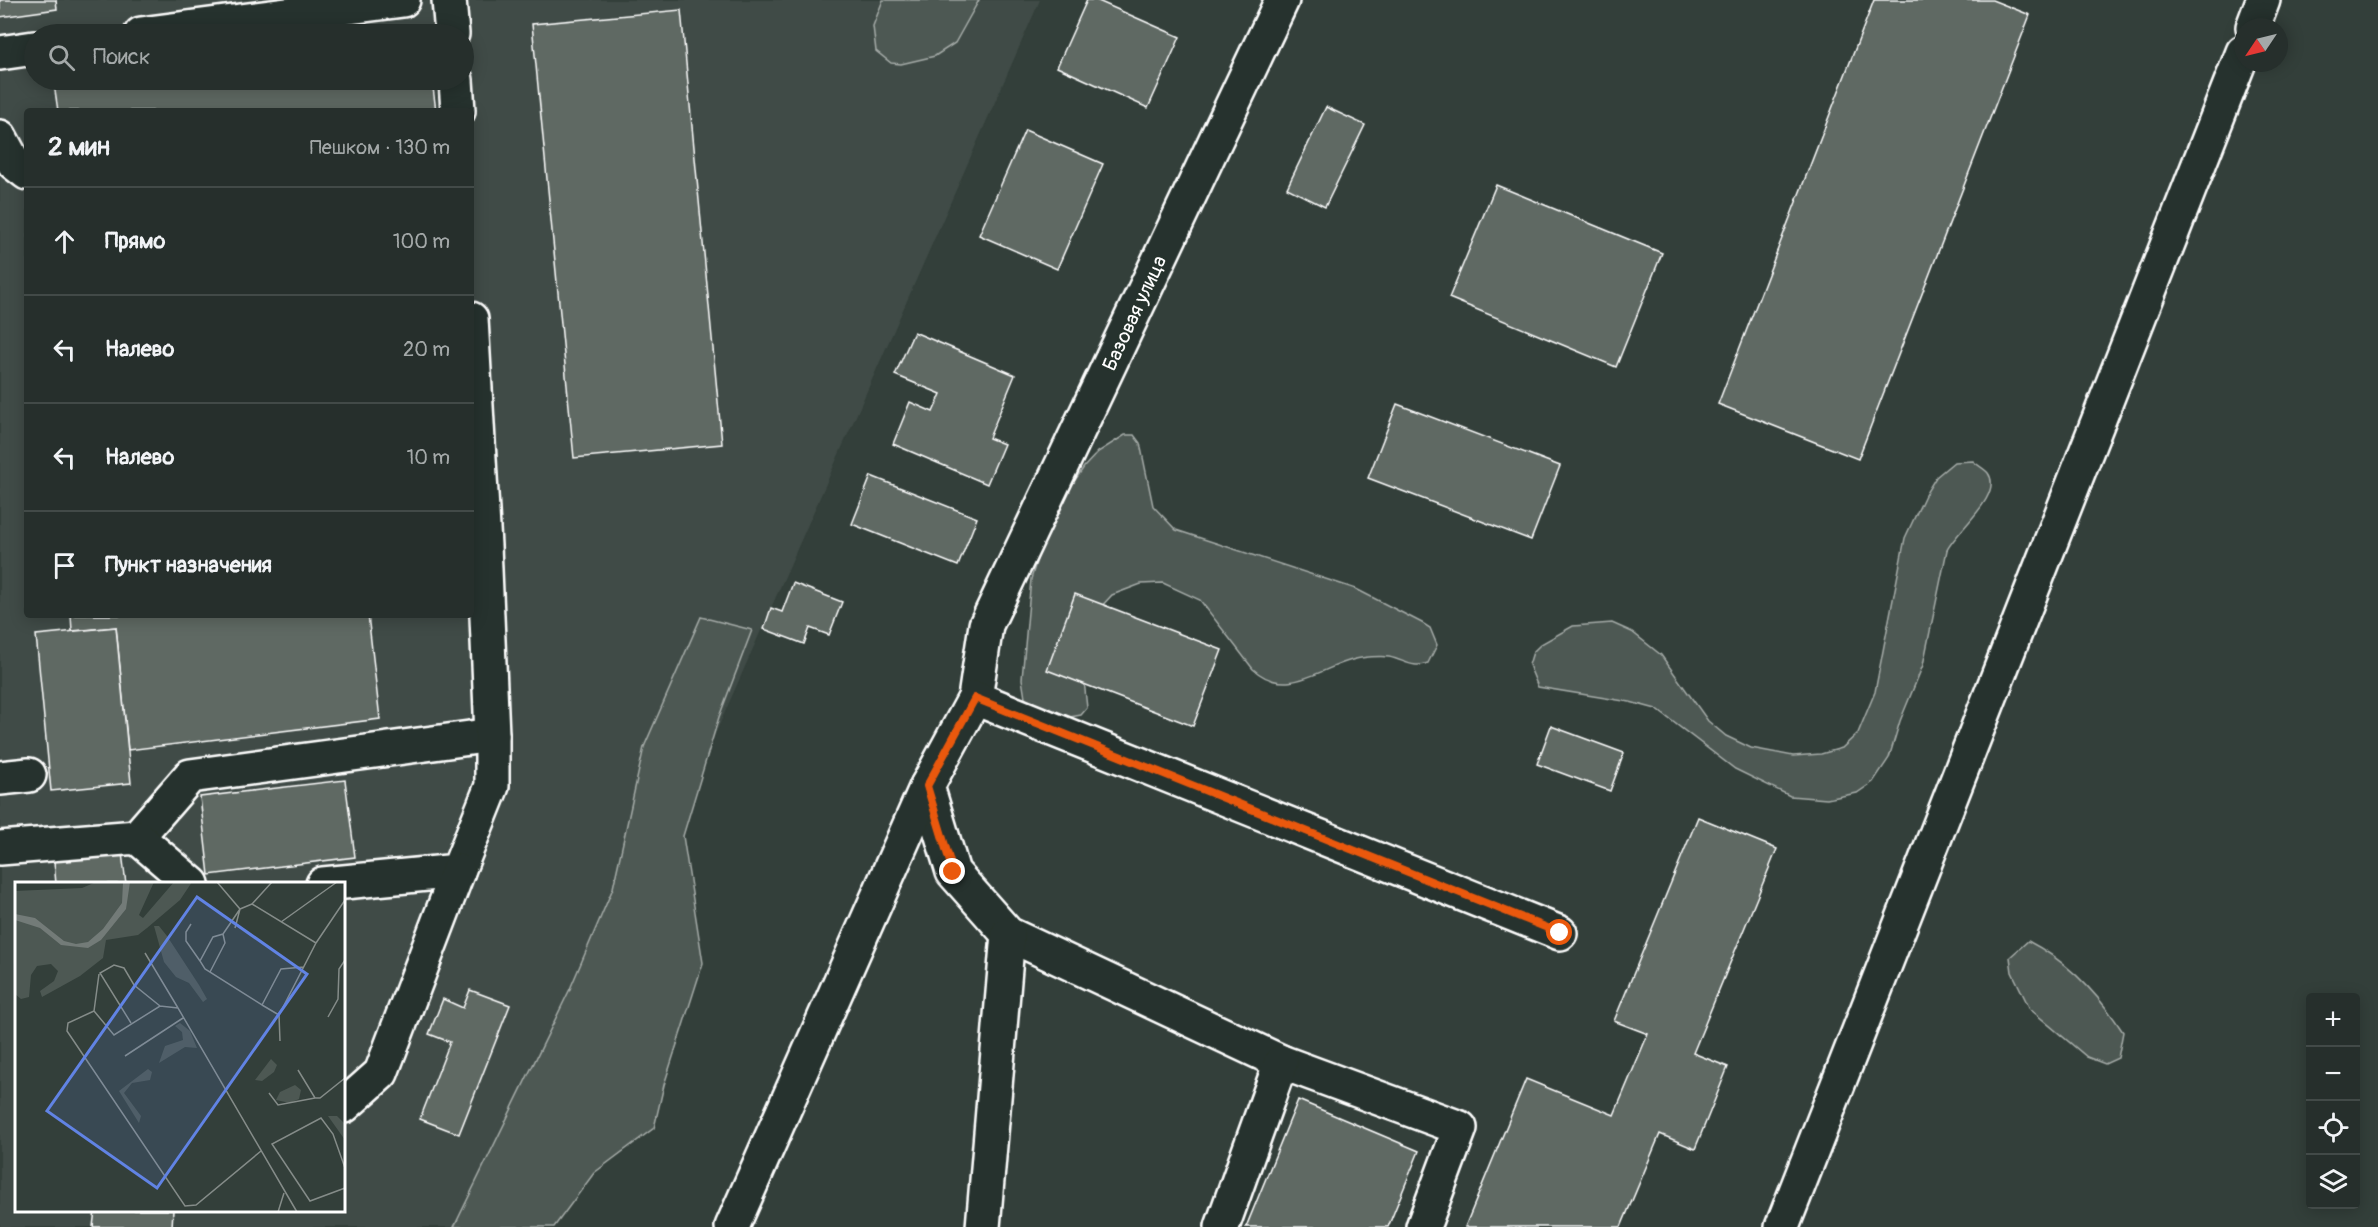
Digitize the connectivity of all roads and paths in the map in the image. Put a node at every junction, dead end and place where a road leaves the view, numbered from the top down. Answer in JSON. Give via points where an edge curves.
{"nodes":[{"id":1,"x":403,"y":0,"type":"edge"},
{"id":2,"x":449,"y":0,"type":"edge"},
{"id":3,"x":1282,"y":0,"type":"edge"},
{"id":4,"x":2264,"y":0,"type":"edge"},
{"id":5,"x":2257,"y":18,"type":"edge"},
{"id":6,"x":218,"y":24,"type":"edge"},
{"id":7,"x":451,"y":24,"type":"edge"},
{"id":8,"x":24,"y":49,"type":"edge"},
{"id":9,"x":0,"y":53,"type":"edge"},
{"id":10,"x":2235,"y":72,"type":"edge"},
{"id":11,"x":457,"y":90,"type":"edge"},
{"id":12,"x":458,"y":108,"type":"edge"},
{"id":13,"x":0,"y":137,"type":"edge"},
{"id":14,"x":24,"y":171,"type":"edge"},
{"id":15,"x":474,"y":378,"type":"edge"},
{"id":16,"x":975,"y":698,"type":"junction"},
{"id":17,"x":492,"y":735,"type":"junction"},
{"id":18,"x":927,"y":786,"type":"junction"},
{"id":19,"x":137,"y":837,"type":"junction"},
{"id":20,"x":0,"y":848,"type":"edge"},
{"id":21,"x":458,"y":871,"type":"junction"},
{"id":22,"x":190,"y":882,"type":"edge"},
{"id":23,"x":344,"y":882,"type":"edge"},
{"id":24,"x":1560,"y":933,"type":"dead end"},
{"id":25,"x":1008,"y":934,"type":"junction"},
{"id":26,"x":1281,"y":1062,"type":"junction"},
{"id":27,"x":345,"y":1105,"type":"edge"},
{"id":28,"x":732,"y":1227,"type":"edge"},
{"id":29,"x":983,"y":1227,"type":"edge"},
{"id":30,"x":1222,"y":1227,"type":"edge"},
{"id":31,"x":1423,"y":1227,"type":"edge"},
{"id":32,"x":1782,"y":1227,"type":"edge"}],
"edges":[{"from":1,"to":6,"type":"street"},
{"from":2,"to":7,"type":"street"},
{"from":3,"to":16,"type":"street","name":"Базовая улица","via":[[986,625]]},
{"from":4,"to":5,"type":"street"},
{"from":8,"to":9,"type":"street"},
{"from":10,"to":32,"type":"street"},
{"from":11,"to":12,"type":"street"},
{"from":13,"to":14,"type":"street","via":[[14,163]]},
{"from":15,"to":17,"type":"street"},
{"from":16,"to":18,"type":"street"},
{"from":16,"to":24,"type":"street"},
{"from":17,"to":19,"type":"street","via":[[190,776]]},
{"from":17,"to":21,"type":"street","via":[[492,786]]},
{"from":18,"to":25,"type":"street","via":[[953,872]]},
{"from":18,"to":28,"type":"street"},
{"from":19,"to":20,"type":"street"},
{"from":19,"to":22,"type":"street"},
{"from":21,"to":23,"type":"street"},
{"from":21,"to":27,"type":"street","via":[[381,1073]]},
{"from":25,"to":26,"type":"street"},
{"from":25,"to":29,"type":"street"},
{"from":26,"to":30,"type":"street"},
{"from":26,"to":31,"type":"street","via":[[1460,1128]]}]}
